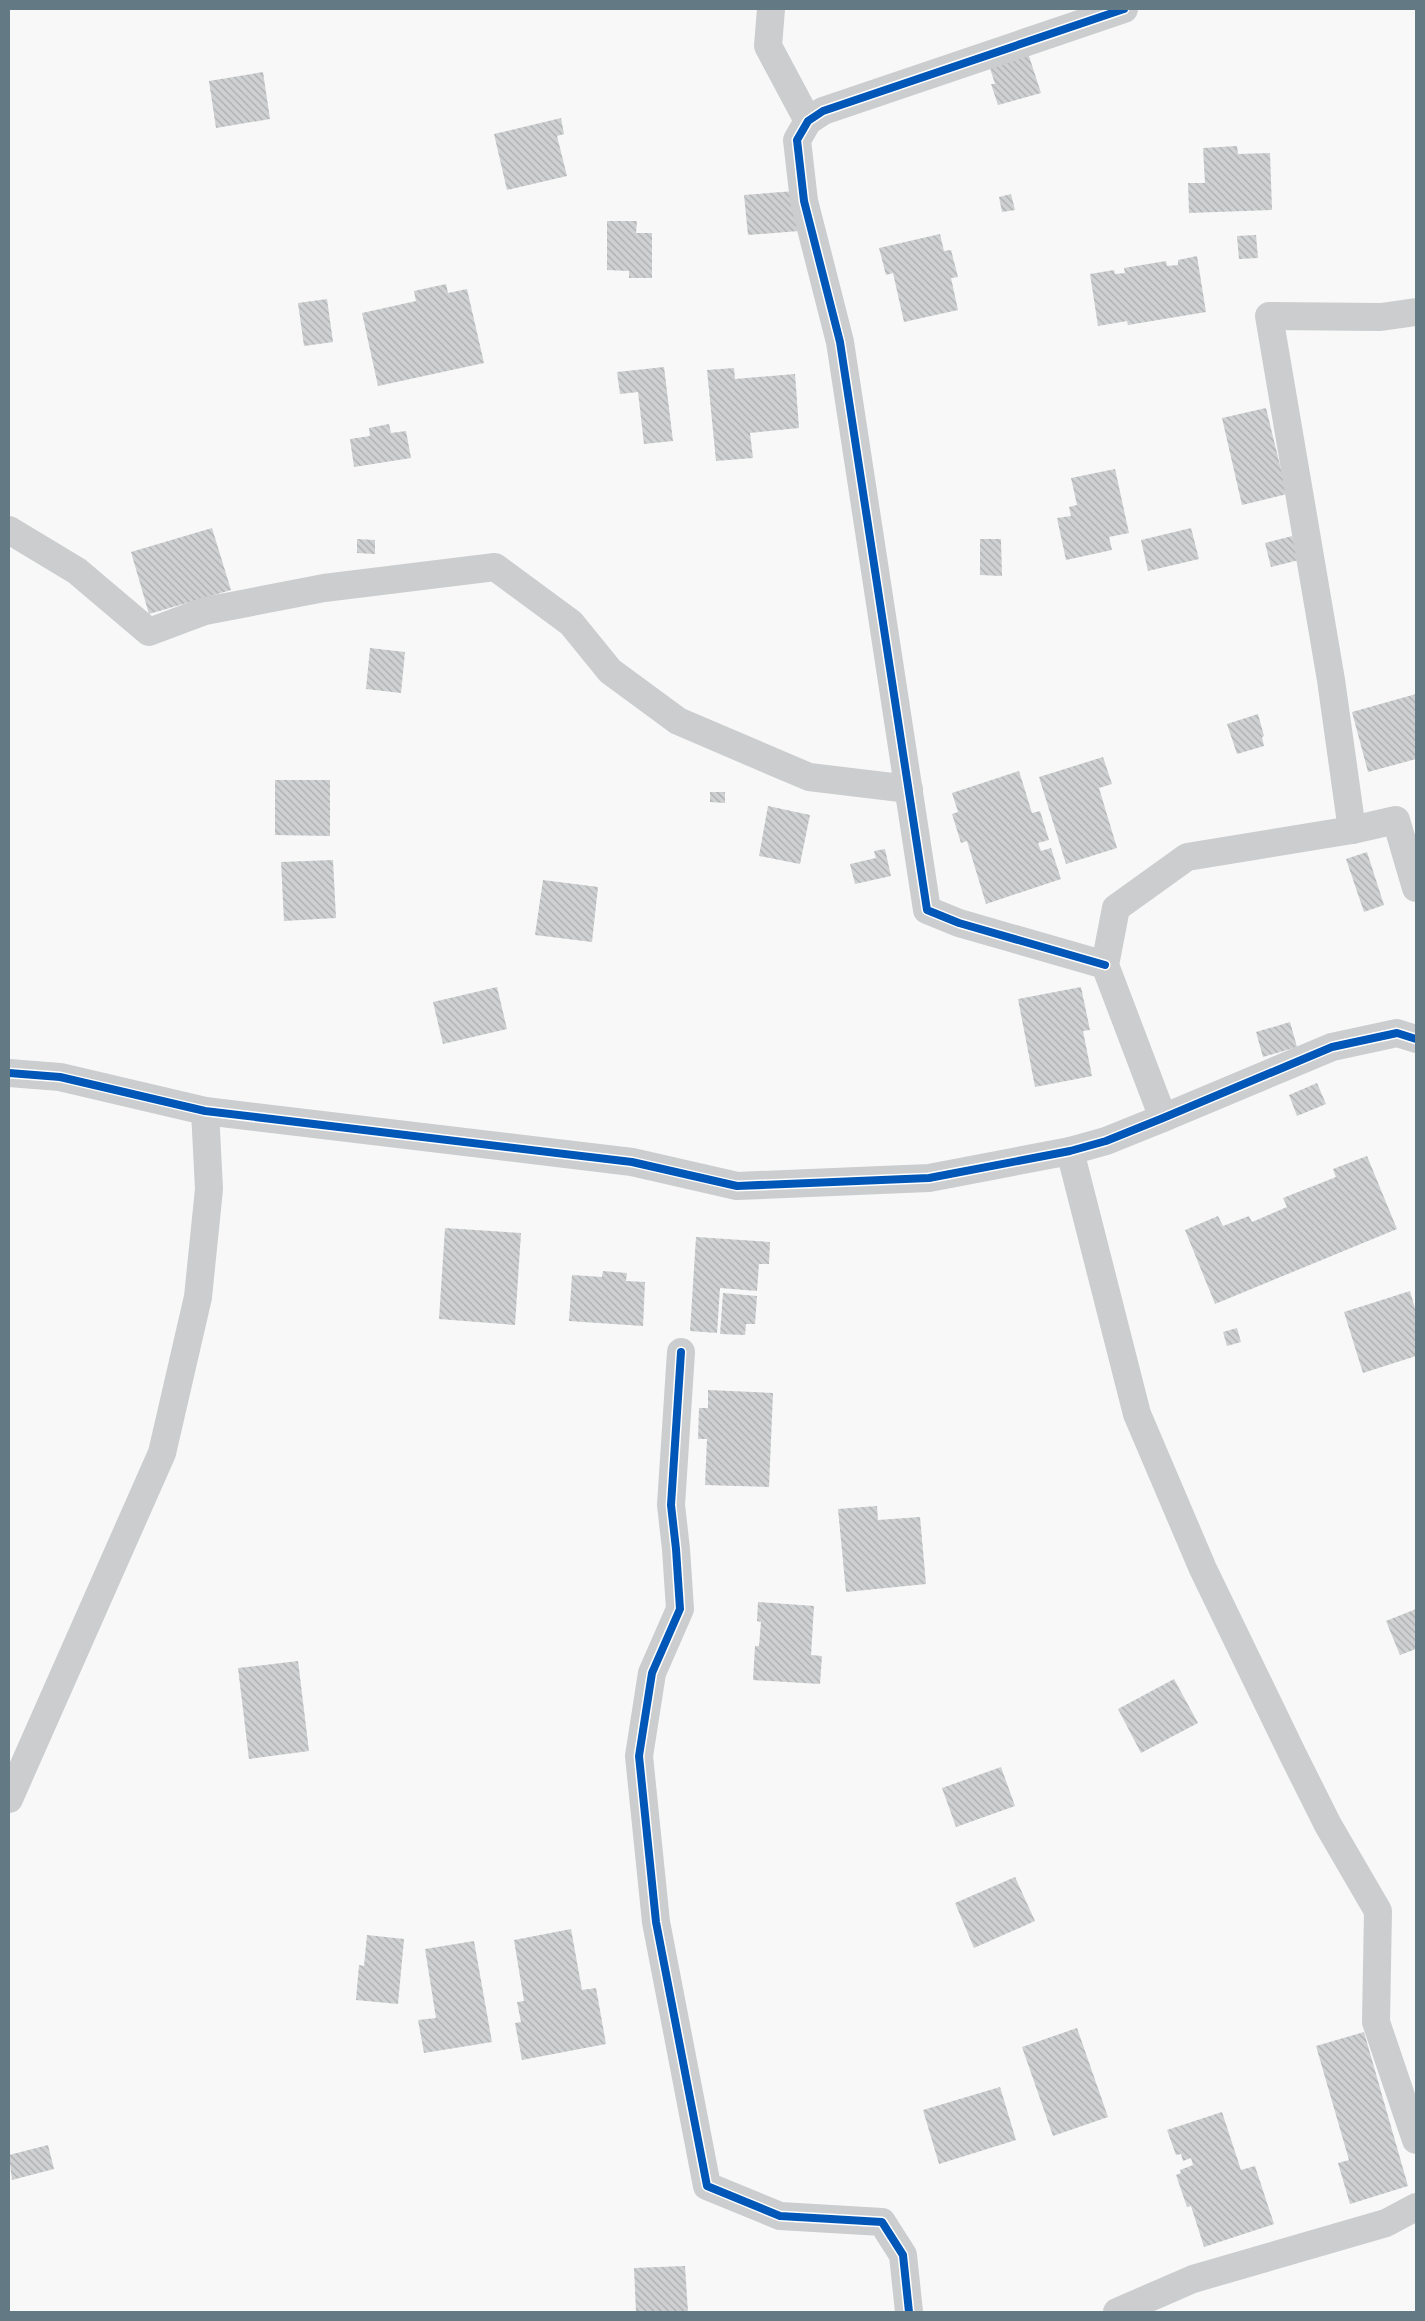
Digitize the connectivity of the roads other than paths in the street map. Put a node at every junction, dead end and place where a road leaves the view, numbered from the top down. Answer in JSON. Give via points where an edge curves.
{"nodes":[{"id":1,"x":771,"y":9,"type":"edge"},
{"id":2,"x":1124,"y":9,"type":"edge"},
{"id":3,"x":808,"y":121,"type":"junction"},
{"id":4,"x":1416,"y":312,"type":"edge"},
{"id":5,"x":9,"y":530,"type":"edge"},
{"id":6,"x":908,"y":789,"type":"junction"},
{"id":7,"x":1352,"y":830,"type":"junction"},
{"id":8,"x":1416,"y":888,"type":"edge"},
{"id":9,"x":1105,"y":965,"type":"junction"},
{"id":10,"x":1416,"y":1038,"type":"edge"},
{"id":11,"x":9,"y":1073,"type":"edge"},
{"id":12,"x":205,"y":1111,"type":"junction"},
{"id":13,"x":1163,"y":1118,"type":"junction"},
{"id":14,"x":1070,"y":1150,"type":"junction"},
{"id":15,"x":681,"y":1352,"type":"dead end"},
{"id":16,"x":9,"y":1799,"type":"edge"},
{"id":17,"x":1416,"y":2140,"type":"edge"},
{"id":18,"x":1416,"y":2207,"type":"edge"},
{"id":19,"x":908,"y":2312,"type":"edge"},
{"id":20,"x":1117,"y":2312,"type":"edge"}],
"edges":[{"from":1,"to":3,"type":"street","via":[[768,46]]},
{"from":2,"to":3,"type":"street","via":[[823,111]]},
{"from":3,"to":6,"type":"street","via":[[797,140],[804,201],[840,342]]},
{"from":4,"to":7,"type":"street","via":[[1381,317],[1269,316],[1331,680]]},
{"from":5,"to":6,"type":"street","via":[[77,571],[149,632],[205,611],[324,588],[494,567],[571,622],[610,671],[678,721],[809,777]]},
{"from":6,"to":9,"type":"street","via":[[927,910],[959,923]]},
{"from":7,"to":8,"type":"street","via":[[1396,820]]},
{"from":7,"to":9,"type":"street","via":[[1187,857],[1116,908]]},
{"from":9,"to":13,"type":"street"},
{"from":10,"to":13,"type":"street","via":[[1397,1033],[1332,1047]]},
{"from":11,"to":12,"type":"street","via":[[60,1077]]},
{"from":12,"to":14,"type":"street","via":[[632,1162],[737,1186],[928,1178]]},
{"from":12,"to":16,"type":"street","via":[[208,1189],[198,1296],[162,1453]]},
{"from":13,"to":14,"type":"street","via":[[1106,1141]]},
{"from":14,"to":17,"type":"street","via":[[1137,1414],[1203,1569],[1294,1757],[1328,1825],[1378,1911],[1376,2022]]},
{"from":15,"to":19,"type":"street","via":[[671,1505],[680,1609],[652,1673],[639,1756],[656,1922],[707,2186],[780,2216],[882,2222],[902,2255]]},
{"from":18,"to":20,"type":"street","via":[[1386,2223],[1194,2278]]}]}
